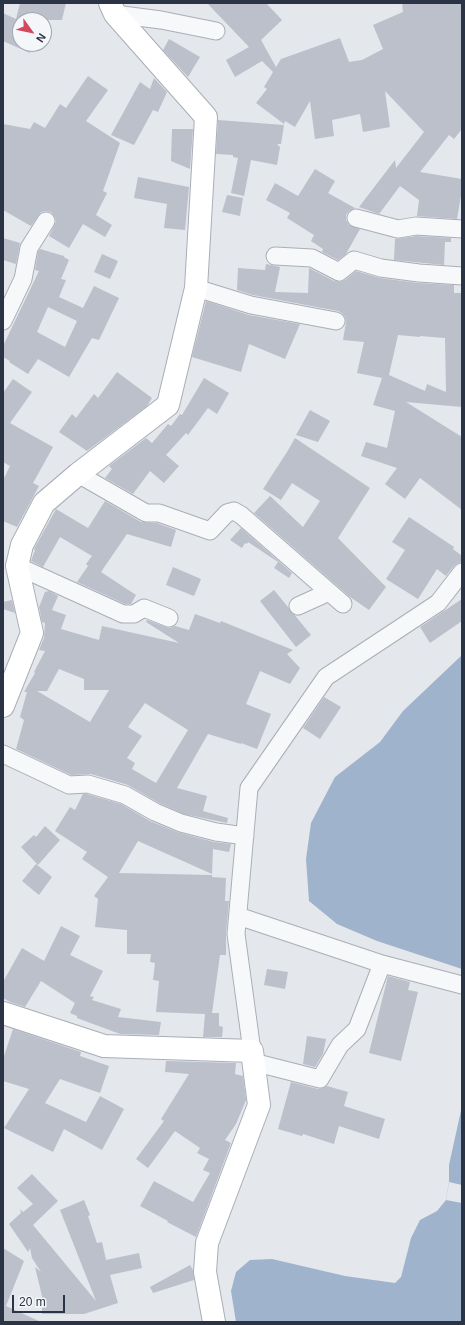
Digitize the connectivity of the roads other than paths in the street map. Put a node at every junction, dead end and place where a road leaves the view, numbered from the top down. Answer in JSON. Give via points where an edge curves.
{"nodes":[{"id":1,"x":113,"y":8,"type":"edge"},
{"id":2,"x":216,"y":31,"type":"dead end"},
{"id":3,"x":356,"y":218,"type":"dead end"},
{"id":4,"x":46,"y":221,"type":"dead end"},
{"id":5,"x":462,"y":229,"type":"edge"},
{"id":6,"x":275,"y":256,"type":"dead end"},
{"id":7,"x":462,"y":276,"type":"edge"},
{"id":8,"x":196,"y":288,"type":"junction"},
{"id":9,"x":3,"y":321,"type":"edge"},
{"id":10,"x":336,"y":321,"type":"dead end"},
{"id":11,"x":78,"y":474,"type":"junction"},
{"id":12,"x":17,"y":566,"type":"junction"},
{"id":13,"x":462,"y":572,"type":"edge"},
{"id":14,"x":329,"y":592,"type":"junction"},
{"id":15,"x":344,"y":604,"type":"dead end"},
{"id":16,"x":298,"y":606,"type":"dead end"},
{"id":17,"x":169,"y":618,"type":"dead end"},
{"id":18,"x":3,"y":706,"type":"edge"},
{"id":19,"x":3,"y":754,"type":"edge"},
{"id":20,"x":245,"y":836,"type":"junction"},
{"id":21,"x":238,"y":916,"type":"junction"},
{"id":22,"x":382,"y":964,"type":"junction"},
{"id":23,"x":462,"y":985,"type":"edge"},
{"id":24,"x":3,"y":1013,"type":"edge"},
{"id":25,"x":253,"y":1056,"type":"junction"},
{"id":26,"x":214,"y":1322,"type":"edge"}],
"edges":[{"from":1,"to":2,"type":"street"},
{"from":1,"to":8,"type":"street","via":[[206,117]]},
{"from":3,"to":5,"type":"street","via":[[398,229],[416,226]]},
{"from":4,"to":9,"type":"street","via":[[28,248],[23,279]]},
{"from":6,"to":7,"type":"street","via":[[312,258],[339,272],[354,260],[381,268]]},
{"from":8,"to":10,"type":"street","via":[[251,305]]},
{"from":8,"to":11,"type":"street","via":[[168,405]]},
{"from":11,"to":12,"type":"street","via":[[44,503],[22,545]]},
{"from":11,"to":14,"type":"street","via":[[146,513],[159,513],[210,531],[227,513],[234,511],[242,515]]},
{"from":12,"to":17,"type":"street","via":[[123,614],[134,614],[144,608]]},
{"from":12,"to":18,"type":"street","via":[[32,633]]},
{"from":13,"to":20,"type":"street","via":[[438,603],[326,677],[249,788]]},
{"from":14,"to":15,"type":"street"},
{"from":14,"to":16,"type":"street"},
{"from":19,"to":20,"type":"street","via":[[69,785],[88,784],[125,795],[155,812],[181,822],[216,832]]},
{"from":20,"to":21,"type":"street"},
{"from":21,"to":22,"type":"street"},
{"from":21,"to":25,"type":"street","via":[[236,934]]},
{"from":22,"to":23,"type":"street"},
{"from":22,"to":25,"type":"street","via":[[357,1029],[340,1045],[320,1079]]},
{"from":24,"to":25,"type":"street","via":[[104,1046]]},
{"from":25,"to":26,"type":"street","via":[[259,1105],[207,1243],[205,1272]]}]}
